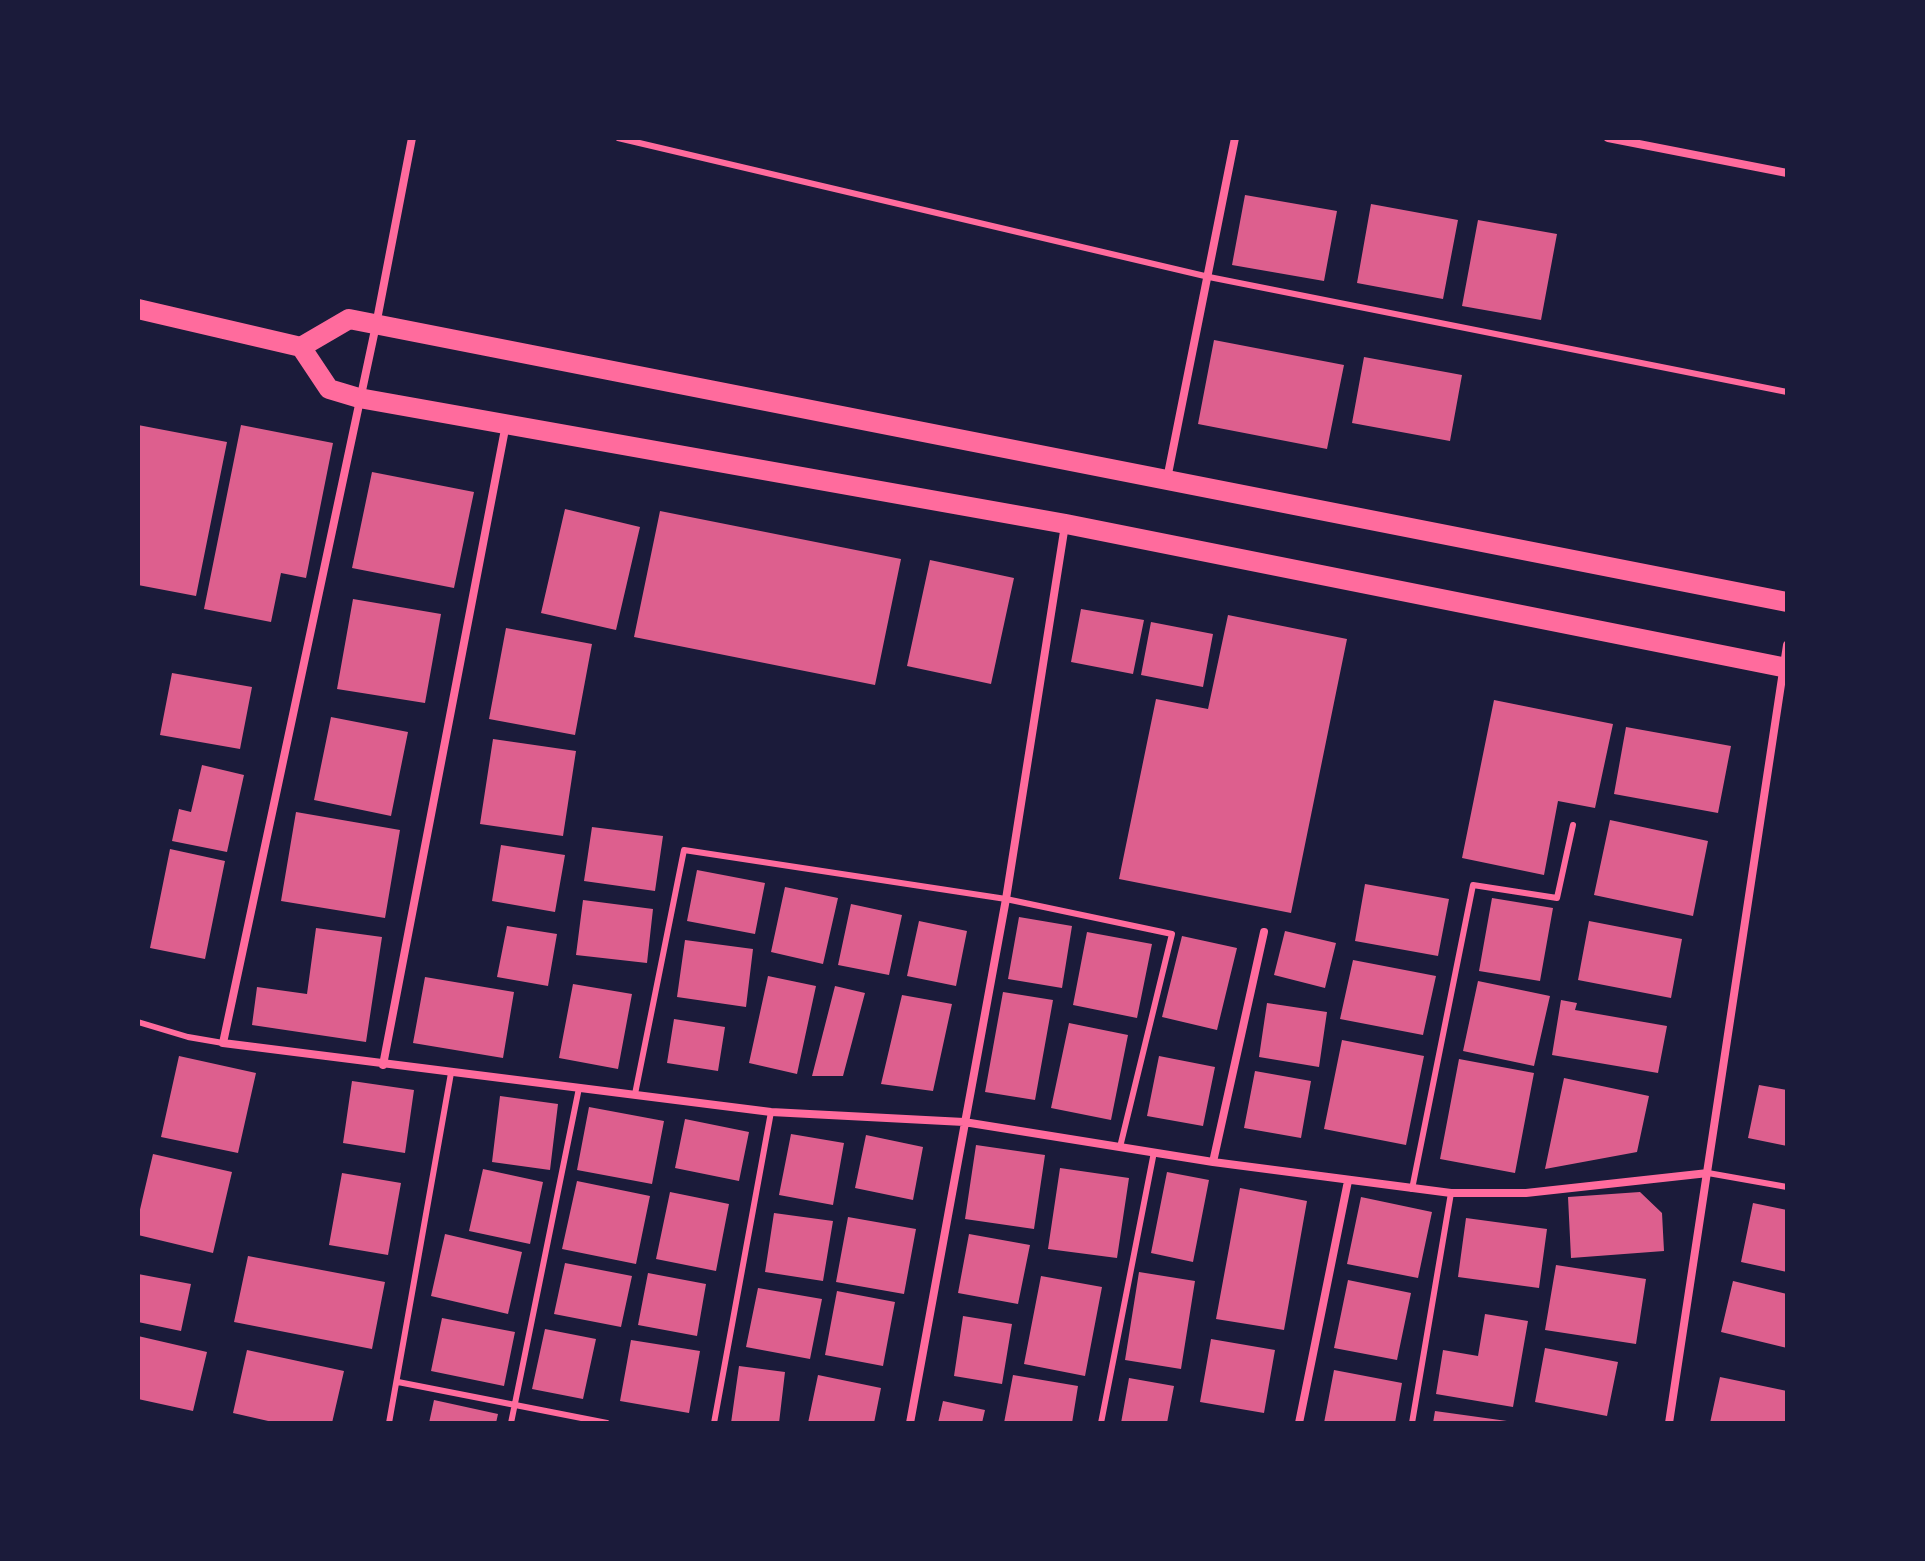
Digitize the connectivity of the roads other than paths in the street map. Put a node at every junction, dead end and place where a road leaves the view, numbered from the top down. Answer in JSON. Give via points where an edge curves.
{"nodes":[{"id":1,"x":412,"y":138,"type":"edge"},
{"id":2,"x":618,"y":138,"type":"edge"},
{"id":3,"x":1235,"y":138,"type":"edge"},
{"id":4,"x":1608,"y":138,"type":"edge"},
{"id":5,"x":1787,"y":173,"type":"edge"},
{"id":6,"x":1209,"y":277,"type":"junction"},
{"id":7,"x":138,"y":309,"type":"edge"},
{"id":8,"x":376,"y":325,"type":"junction"},
{"id":9,"x":301,"y":347,"type":"junction"},
{"id":10,"x":1787,"y":392,"type":"edge"},
{"id":11,"x":359,"y":398,"type":"junction"},
{"id":12,"x":506,"y":423,"type":"junction"},
{"id":13,"x":1167,"y":480,"type":"junction"},
{"id":14,"x":1066,"y":524,"type":"junction"},
{"id":15,"x":1787,"y":602,"type":"edge"},
{"id":16,"x":1787,"y":645,"type":"edge"},
{"id":17,"x":1786,"y":668,"type":"edge"},
{"id":18,"x":1573,"y":825,"type":"dead end"},
{"id":19,"x":1006,"y":899,"type":"junction"},
{"id":20,"x":1264,"y":932,"type":"dead end"},
{"id":21,"x":138,"y":1022,"type":"edge"},
{"id":22,"x":223,"y":1043,"type":"junction"},
{"id":23,"x":383,"y":1065,"type":"junction"},
{"id":24,"x":451,"y":1073,"type":"junction"},
{"id":25,"x":579,"y":1088,"type":"junction"},
{"id":26,"x":635,"y":1094,"type":"junction"},
{"id":27,"x":771,"y":1112,"type":"junction"},
{"id":28,"x":964,"y":1122,"type":"junction"},
{"id":29,"x":1120,"y":1147,"type":"junction"},
{"id":30,"x":1154,"y":1152,"type":"junction"},
{"id":31,"x":1213,"y":1162,"type":"junction"},
{"id":32,"x":1708,"y":1173,"type":"junction"},
{"id":33,"x":1348,"y":1181,"type":"junction"},
{"id":34,"x":1787,"y":1187,"type":"edge"},
{"id":35,"x":1412,"y":1189,"type":"junction"},
{"id":36,"x":1451,"y":1193,"type":"junction"},
{"id":37,"x":398,"y":1382,"type":"junction"},
{"id":38,"x":514,"y":1404,"type":"junction"},
{"id":39,"x":389,"y":1423,"type":"edge"},
{"id":40,"x":511,"y":1423,"type":"edge"},
{"id":41,"x":607,"y":1423,"type":"edge"},
{"id":42,"x":714,"y":1423,"type":"edge"},
{"id":43,"x":910,"y":1423,"type":"edge"},
{"id":44,"x":1101,"y":1423,"type":"edge"},
{"id":45,"x":1299,"y":1423,"type":"edge"},
{"id":46,"x":1412,"y":1423,"type":"edge"},
{"id":47,"x":1669,"y":1423,"type":"edge"}],
"edges":[{"from":1,"to":8,"type":"street"},
{"from":2,"to":6,"type":"lane"},
{"from":3,"to":6,"type":"street"},
{"from":4,"to":5,"type":"street"},
{"from":6,"to":10,"type":"lane"},
{"from":6,"to":13,"type":"street"},
{"from":7,"to":9,"type":"main road"},
{"from":8,"to":9,"type":"main road","via":[[349,319]]},
{"from":8,"to":11,"type":"street"},
{"from":8,"to":13,"type":"main road"},
{"from":9,"to":11,"type":"main road","via":[[329,389]]},
{"from":11,"to":12,"type":"main road"},
{"from":11,"to":22,"type":"street"},
{"from":12,"to":14,"type":"main road"},
{"from":12,"to":23,"type":"street"},
{"from":13,"to":15,"type":"main road"},
{"from":14,"to":17,"type":"main road"},
{"from":14,"to":19,"type":"street"},
{"from":16,"to":17,"type":"street"},
{"from":17,"to":32,"type":"street"},
{"from":18,"to":35,"type":"lane","via":[[1557,898],[1473,885]]},
{"from":19,"to":26,"type":"lane","via":[[684,850]]},
{"from":19,"to":28,"type":"street"},
{"from":19,"to":29,"type":"lane","via":[[1172,934]]},
{"from":20,"to":31,"type":"street"},
{"from":21,"to":22,"type":"lane"},
{"from":22,"to":23,"type":"street"},
{"from":23,"to":24,"type":"street"},
{"from":24,"to":25,"type":"street"},
{"from":24,"to":37,"type":"lane"},
{"from":25,"to":26,"type":"street"},
{"from":25,"to":38,"type":"lane"},
{"from":26,"to":27,"type":"street"},
{"from":27,"to":28,"type":"street"},
{"from":27,"to":42,"type":"lane"},
{"from":28,"to":29,"type":"street"},
{"from":28,"to":43,"type":"street"},
{"from":29,"to":30,"type":"street"},
{"from":30,"to":31,"type":"street"},
{"from":30,"to":44,"type":"lane"},
{"from":31,"to":33,"type":"street"},
{"from":32,"to":34,"type":"lane"},
{"from":32,"to":36,"type":"street","via":[[1526,1193]]},
{"from":32,"to":47,"type":"street"},
{"from":33,"to":35,"type":"street"},
{"from":33,"to":45,"type":"street"},
{"from":35,"to":36,"type":"street"},
{"from":36,"to":46,"type":"lane"},
{"from":37,"to":38,"type":"lane"},
{"from":37,"to":39,"type":"lane"},
{"from":38,"to":40,"type":"lane"},
{"from":38,"to":41,"type":"lane"}]}
